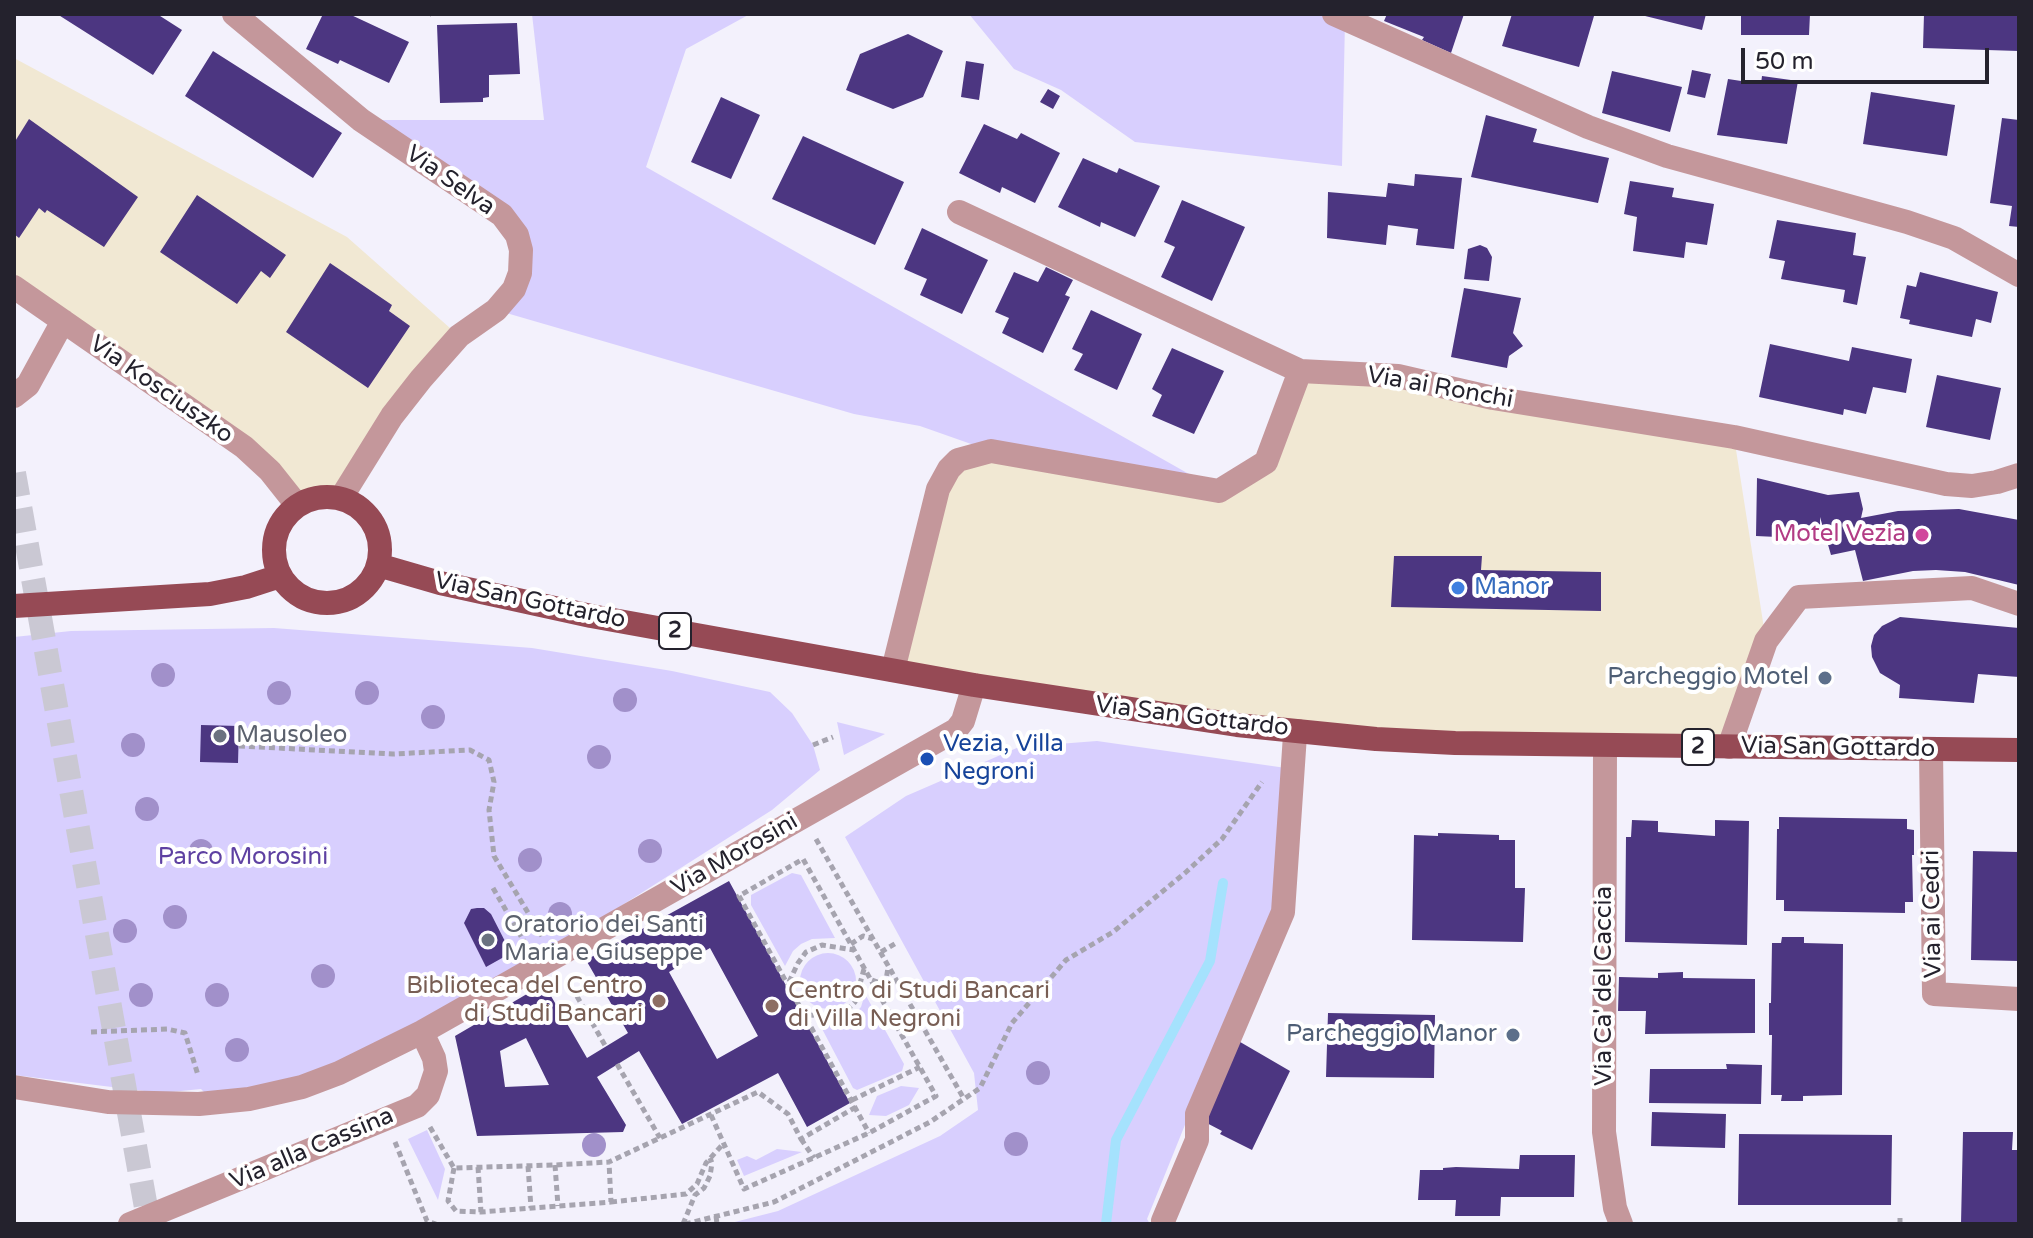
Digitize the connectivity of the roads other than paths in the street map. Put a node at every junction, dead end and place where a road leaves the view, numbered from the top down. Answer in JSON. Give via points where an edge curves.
{"nodes":[{"id":1,"x":234,"y":14,"type":"edge"},
{"id":2,"x":1334,"y":14,"type":"edge"},
{"id":3,"x":959,"y":212,"type":"dead end"},
{"id":4,"x":2019,"y":275,"type":"edge"},
{"id":5,"x":14,"y":287,"type":"edge"},
{"id":6,"x":63,"y":321,"type":"junction"},
{"id":7,"x":1300,"y":371,"type":"junction"},
{"id":8,"x":19,"y":385,"type":"edge"},
{"id":9,"x":2019,"y":475,"type":"edge"},
{"id":10,"x":341,"y":498,"type":"junction"},
{"id":11,"x":297,"y":505,"type":"junction"},
{"id":12,"x":378,"y":565,"type":"junction"},
{"id":13,"x":280,"y":576,"type":"junction"},
{"id":14,"x":2019,"y":604,"type":"edge"},
{"id":15,"x":14,"y":606,"type":"edge"},
{"id":16,"x":893,"y":670,"type":"junction"},
{"id":17,"x":974,"y":685,"type":"junction"},
{"id":18,"x":1298,"y":731,"type":"junction"},
{"id":19,"x":1605,"y":746,"type":"junction"},
{"id":20,"x":1729,"y":747,"type":"junction"},
{"id":21,"x":1931,"y":749,"type":"junction"},
{"id":22,"x":2019,"y":750,"type":"edge"},
{"id":23,"x":2019,"y":999,"type":"edge"},
{"id":24,"x":422,"y":1032,"type":"junction"},
{"id":25,"x":14,"y":1087,"type":"edge"},
{"id":26,"x":130,"y":1224,"type":"edge"},
{"id":27,"x":1164,"y":1224,"type":"edge"},
{"id":28,"x":1621,"y":1224,"type":"edge"}],
"edges":[{"from":1,"to":10,"type":"street","name":"Via Selva","via":[[361,120],[502,215],[521,250],[514,289],[496,310],[459,336],[421,379]]},
{"from":2,"to":4,"type":"street","via":[[1588,127],[1667,156],[1954,238]]},
{"from":3,"to":7,"type":"street"},
{"from":5,"to":6,"type":"street","name":"Via Kosciuszko"},
{"from":6,"to":8,"type":"street"},
{"from":6,"to":11,"type":"street","name":"Via Kosciuszko","via":[[244,447]]},
{"from":7,"to":9,"type":"street","name":"Via ai Ronchi","via":[[1398,376],[1493,398],[1734,437],[1946,484],[1972,486]]},
{"from":7,"to":16,"type":"street","via":[[1266,462],[1219,491],[991,451],[958,460],[938,489]]},
{"from":10,"to":11,"type":"main road","via":[[326,496]]},
{"from":10,"to":12,"type":"main road","via":[[369,517],[380,548]]},
{"from":11,"to":13,"type":"main road","via":[[275,537]]},
{"from":12,"to":13,"type":"main road","via":[[364,588],[342,602],[306,600]]},
{"from":12,"to":16,"type":"main road","name":"Via San Gottardo","number":"2","via":[[517,601]]},
{"from":13,"to":15,"type":"main road","via":[[210,594]]},
{"from":14,"to":20,"type":"street","via":[[1972,588],[1799,597],[1766,641]]},
{"from":16,"to":17,"type":"main road","name":"Via San Gottardo","number":"2"},
{"from":17,"to":18,"type":"main road","name":"Via San Gottardo","number":"2"},
{"from":17,"to":24,"type":"street","name":"Via Morosini","via":[[956,730]]},
{"from":18,"to":19,"type":"main road","name":"Via San Gottardo","number":"2","via":[[1439,742]]},
{"from":18,"to":27,"type":"street","via":[[1283,912],[1197,1114],[1197,1140]]},
{"from":19,"to":20,"type":"main road","name":"Via San Gottardo","number":"2"},
{"from":19,"to":28,"type":"street","name":"Via Ca' del Caccia","via":[[1604,1132]]},
{"from":20,"to":21,"type":"main road","name":"Via San Gottardo","number":"2"},
{"from":21,"to":22,"type":"main road","name":"Via San Gottardo","number":"2"},
{"from":21,"to":23,"type":"street","name":"Via ai Cedri","via":[[1934,994]]},
{"from":24,"to":25,"type":"street","name":"Via Morosini","via":[[339,1073],[249,1099],[108,1102]]},
{"from":24,"to":26,"type":"street","name":"Via alla Cassina","via":[[436,1071],[428,1095],[417,1106]]}]}
